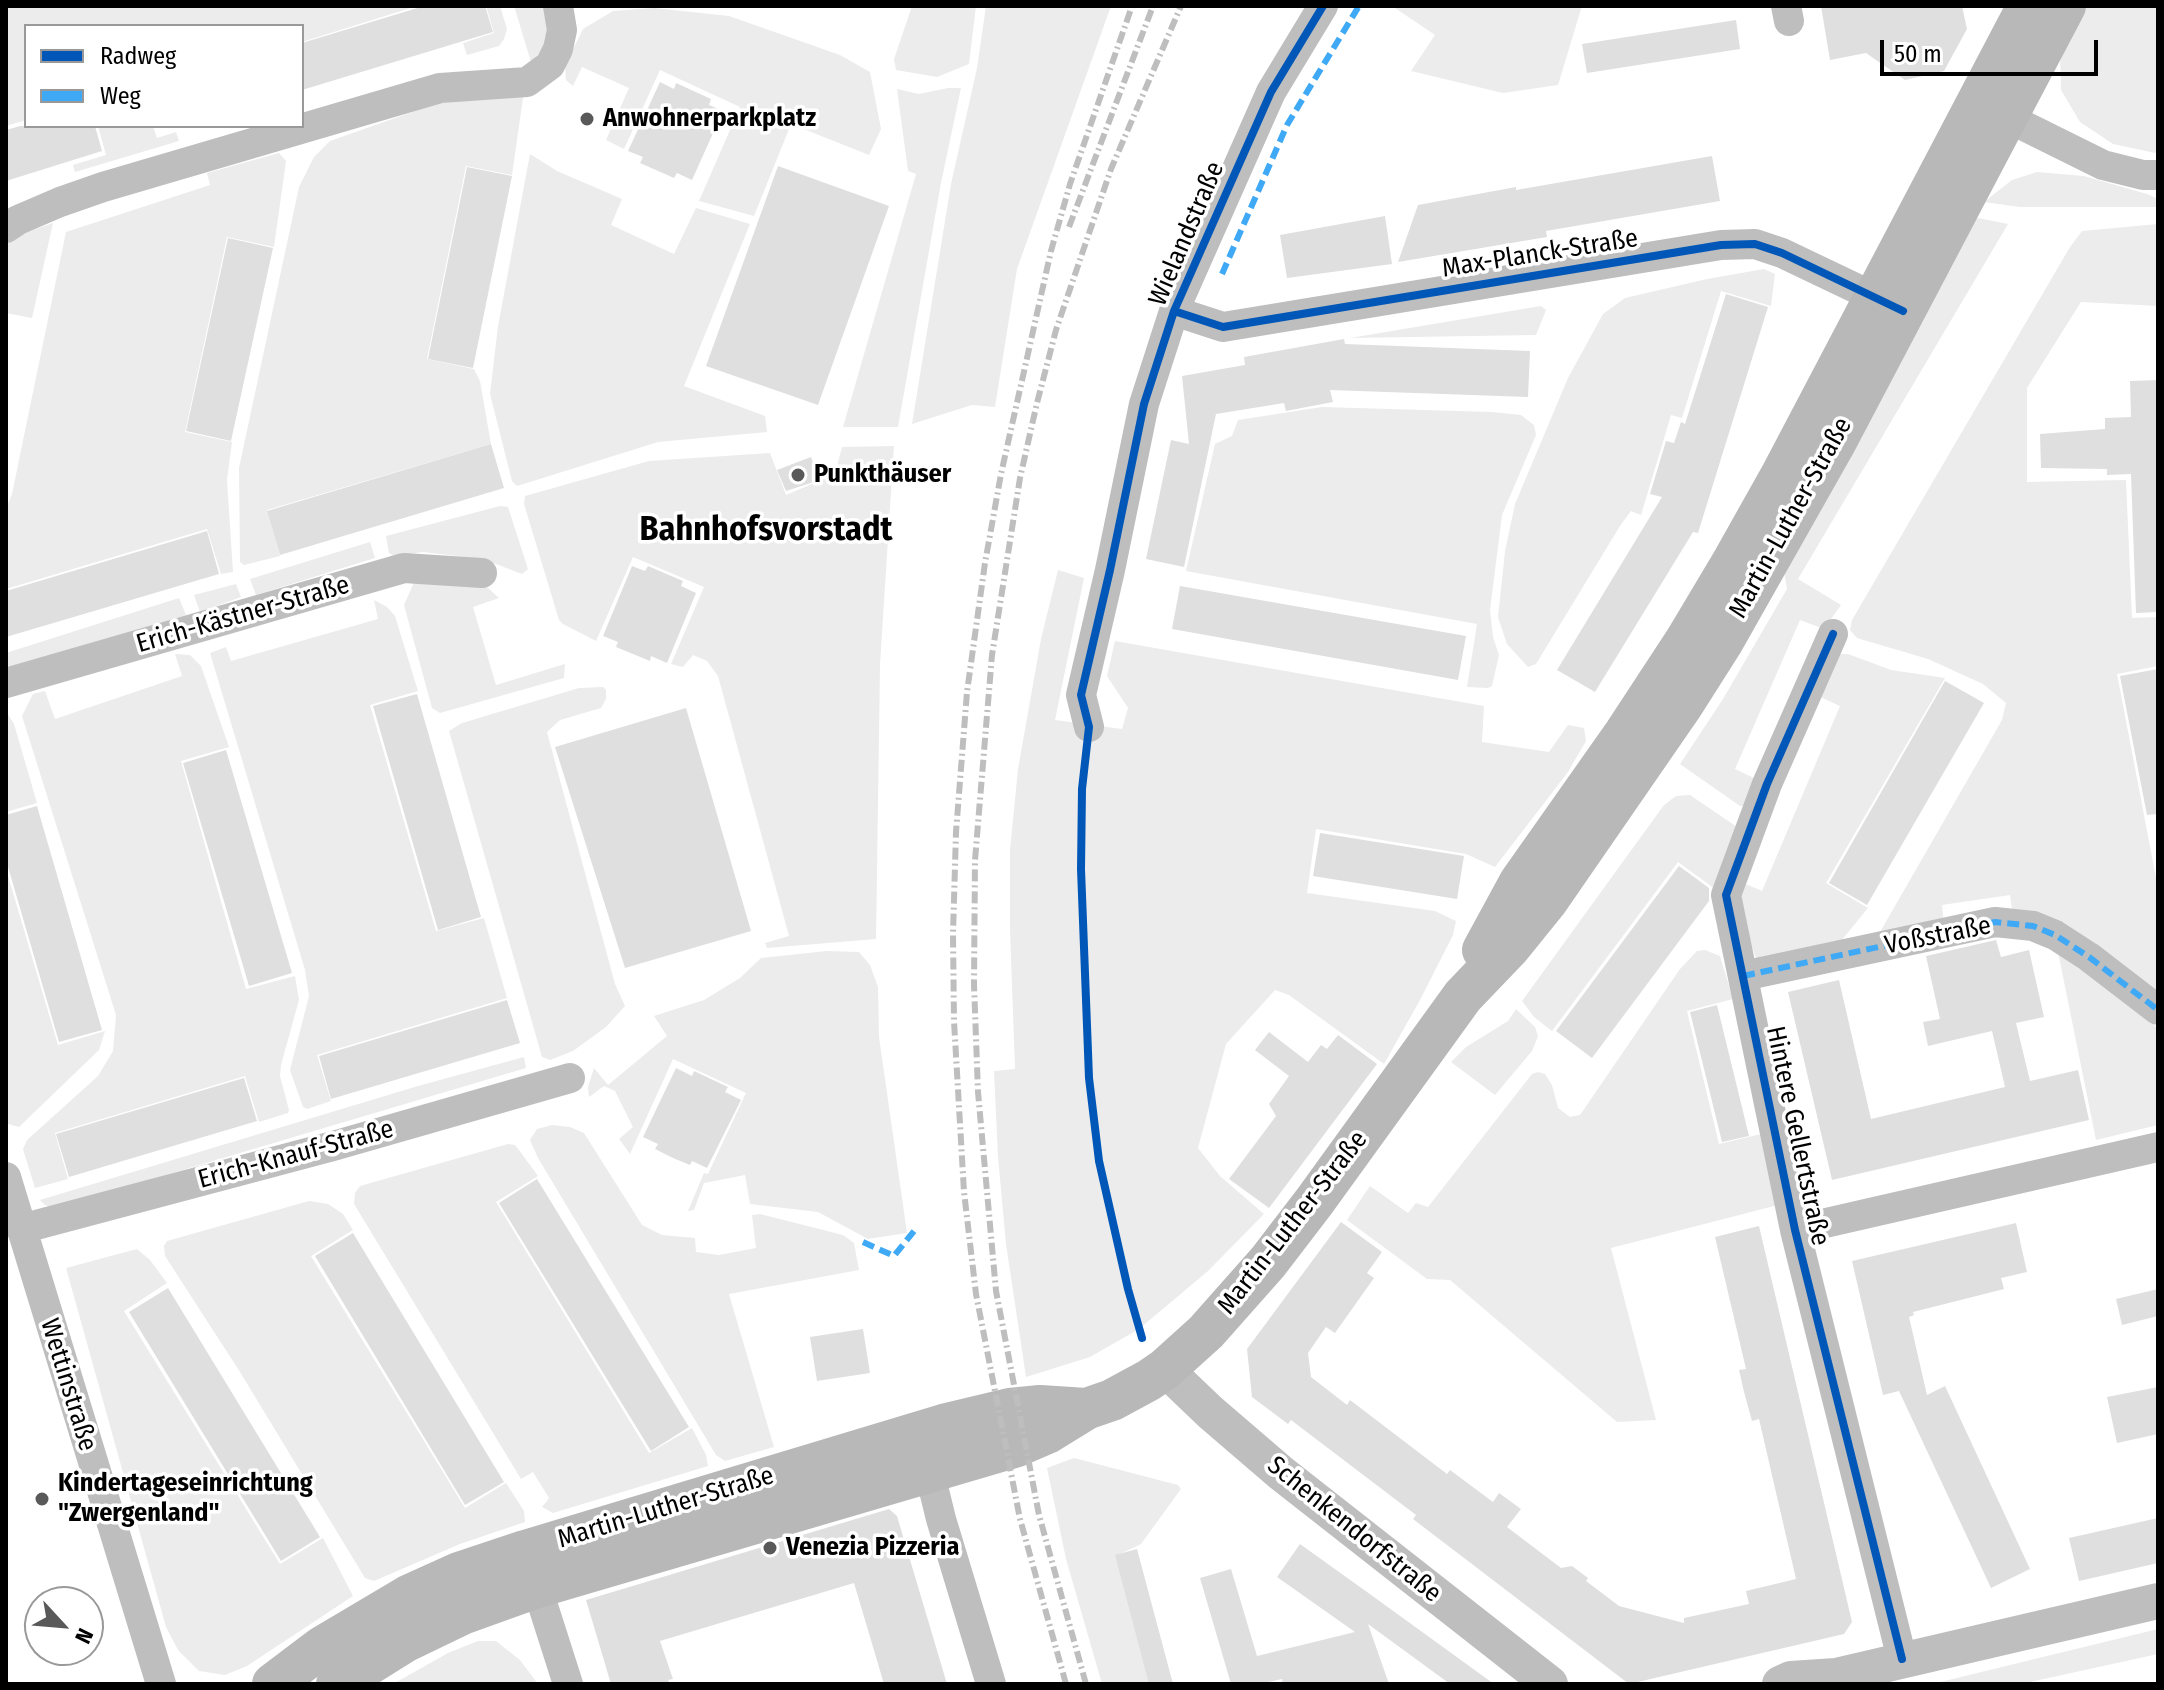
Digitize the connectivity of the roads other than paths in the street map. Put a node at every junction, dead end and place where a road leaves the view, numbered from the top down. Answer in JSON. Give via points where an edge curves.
{"nodes":[{"id":1,"x":558,"y":6,"type":"edge"},
{"id":2,"x":1323,"y":6,"type":"edge"},
{"id":3,"x":2028,"y":6,"type":"edge"},
{"id":4,"x":2065,"y":6,"type":"edge"},
{"id":5,"x":1990,"y":110,"type":"junction"},
{"id":6,"x":304,"y":128,"type":"edge"},
{"id":7,"x":304,"y":128,"type":"edge"},
{"id":8,"x":2158,"y":175,"type":"edge"},
{"id":9,"x":6,"y":228,"type":"edge"},
{"id":10,"x":1889,"y":304,"type":"junction"},
{"id":11,"x":1174,"y":311,"type":"junction"},
{"id":12,"x":482,"y":573,"type":"dead end"},
{"id":13,"x":1833,"y":634,"type":"dead end"},
{"id":14,"x":6,"y":683,"type":"edge"},
{"id":15,"x":1089,"y":727,"type":"dead end"},
{"id":16,"x":1743,"y":976,"type":"junction"},
{"id":17,"x":2158,"y":1010,"type":"edge"},
{"id":18,"x":570,"y":1078,"type":"dead end"},
{"id":19,"x":2158,"y":1147,"type":"edge"},
{"id":20,"x":6,"y":1177,"type":"edge"},
{"id":21,"x":21,"y":1229,"type":"junction"},
{"id":22,"x":1795,"y":1230,"type":"junction"},
{"id":23,"x":1165,"y":1369,"type":"junction"},
{"id":24,"x":925,"y":1451,"type":"junction"},
{"id":25,"x":531,"y":1569,"type":"junction"},
{"id":26,"x":2158,"y":1601,"type":"edge"},
{"id":27,"x":1902,"y":1659,"type":"junction"},
{"id":28,"x":1831,"y":1680,"type":"edge"},
{"id":29,"x":161,"y":1684,"type":"edge"},
{"id":30,"x":273,"y":1684,"type":"edge"},
{"id":31,"x":337,"y":1684,"type":"edge"},
{"id":32,"x":568,"y":1684,"type":"edge"},
{"id":33,"x":991,"y":1684,"type":"edge"},
{"id":34,"x":1550,"y":1684,"type":"edge"},
{"id":35,"x":1780,"y":1684,"type":"edge"}],
"edges":[{"from":1,"to":7,"type":"street","via":[[558,49],[550,65],[527,82],[440,88]]},
{"from":2,"to":11,"type":"street","name":"Wielandstraße","via":[[1271,92]]},
{"from":3,"to":5,"type":"main road","name":"Martin-Luther-Straße"},
{"from":4,"to":5,"type":"main road","name":"Martin-Luther-Straße"},
{"from":5,"to":8,"type":"street","via":[[2103,165]]},
{"from":5,"to":10,"type":"main road","name":"Martin-Luther-Straße"},
{"from":6,"to":9,"type":"street","via":[[103,187]]},
{"from":10,"to":11,"type":"street","name":"Max-Planck-Straße","via":[[1782,253],[1744,244],[1223,327]]},
{"from":10,"to":23,"type":"main road","name":"Martin-Luther-Straße","via":[[1835,443],[1683,704],[1597,831],[1509,948],[1463,996],[1268,1262]]},
{"from":11,"to":15,"type":"street","name":"Wielandstraße","via":[[1144,404],[1081,695]]},
{"from":12,"to":14,"type":"street","name":"Erich-Kästner-Straße","via":[[404,568]]},
{"from":13,"to":16,"type":"street","name":"Hintere Gellertstraße","via":[[1767,784],[1726,895]]},
{"from":16,"to":17,"type":"street","name":"Voßstraße","via":[[1995,922],[2033,926],[2055,935]]},
{"from":16,"to":22,"type":"street","name":"Hintere Gellertstraße"},
{"from":18,"to":21,"type":"street","name":"Erich-Knauf-Straße"},
{"from":19,"to":22,"type":"street"},
{"from":20,"to":21,"type":"street","name":"Wettinstraße"},
{"from":21,"to":29,"type":"street","name":"Wettinstraße"},
{"from":22,"to":27,"type":"street","name":"Hintere Gellertstraße"},
{"from":23,"to":24,"type":"main road","name":"Martin-Luther-Straße","via":[[1086,1409],[1010,1409]]},
{"from":23,"to":34,"type":"street","name":"Schenkendorfstraße","via":[[1281,1473]]},
{"from":24,"to":25,"type":"main road","name":"Martin-Luther-Straße"},
{"from":24,"to":33,"type":"street"},
{"from":25,"to":30,"type":"main road","name":"Martin-Luther-Straße","via":[[459,1573],[408,1596],[322,1647]]},
{"from":25,"to":31,"type":"main road","name":"Martin-Luther-Straße"},
{"from":25,"to":32,"type":"street"},
{"from":26,"to":27,"type":"street"},
{"from":27,"to":28,"type":"street"},
{"from":28,"to":35,"type":"street","via":[[1791,1679]]}]}
